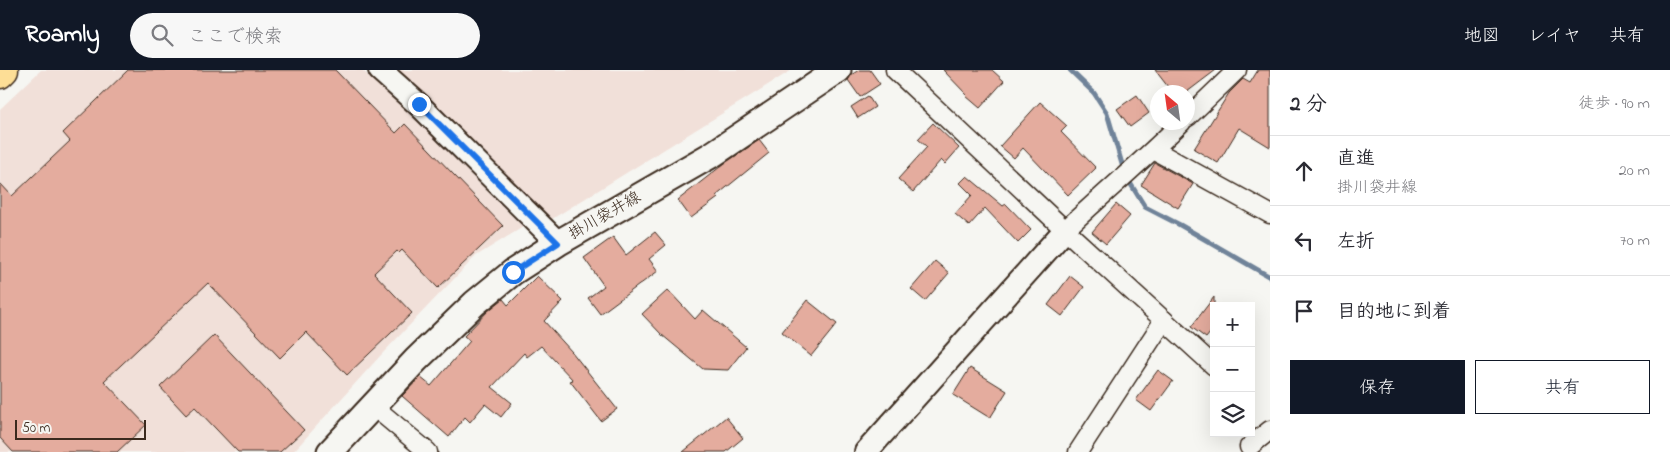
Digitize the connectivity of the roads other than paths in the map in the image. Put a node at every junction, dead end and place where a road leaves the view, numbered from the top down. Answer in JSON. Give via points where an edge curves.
{"nodes":[{"id":1,"x":4,"y":70,"type":"edge"},
{"id":2,"x":380,"y":70,"type":"edge"},
{"id":3,"x":838,"y":70,"type":"edge"},
{"id":4,"x":895,"y":70,"type":"edge"},
{"id":5,"x":1234,"y":71,"type":"edge"},
{"id":6,"x":0,"y":74,"type":"edge"},
{"id":7,"x":1195,"y":110,"type":"edge"},
{"id":8,"x":1174,"y":130,"type":"edge"},
{"id":9,"x":1154,"y":150,"type":"junction"},
{"id":10,"x":1270,"y":214,"type":"edge"},
{"id":11,"x":1065,"y":230,"type":"junction"},
{"id":12,"x":558,"y":243,"type":"junction"},
{"id":13,"x":1164,"y":320,"type":"junction"},
{"id":14,"x":1210,"y":362,"type":"edge"},
{"id":15,"x":373,"y":406,"type":"junction"},
{"id":16,"x":1270,"y":430,"type":"edge"},
{"id":17,"x":1249,"y":444,"type":"edge"},
{"id":18,"x":330,"y":452,"type":"edge"},
{"id":19,"x":428,"y":452,"type":"edge"},
{"id":20,"x":866,"y":452,"type":"edge"},
{"id":21,"x":1078,"y":452,"type":"edge"}],
"edges":[{"from":1,"to":6,"type":"highway"},
{"from":2,"to":12,"type":"street","via":[[419,104]]},
{"from":3,"to":12,"type":"main road","name":"掛川袋井線","via":[[713,154]]},
{"from":4,"to":11,"type":"street"},
{"from":5,"to":7,"type":"street"},
{"from":8,"to":9,"type":"street"},
{"from":9,"to":10,"type":"street"},
{"from":9,"to":11,"type":"street"},
{"from":11,"to":13,"type":"street"},
{"from":11,"to":20,"type":"street"},
{"from":12,"to":15,"type":"main road","name":"掛川袋井線","via":[[513,272],[476,303]]},
{"from":13,"to":14,"type":"street"},
{"from":13,"to":21,"type":"street"},
{"from":15,"to":18,"type":"main road","name":"掛川袋井線"},
{"from":15,"to":19,"type":"street"},
{"from":16,"to":17,"type":"street"}]}
